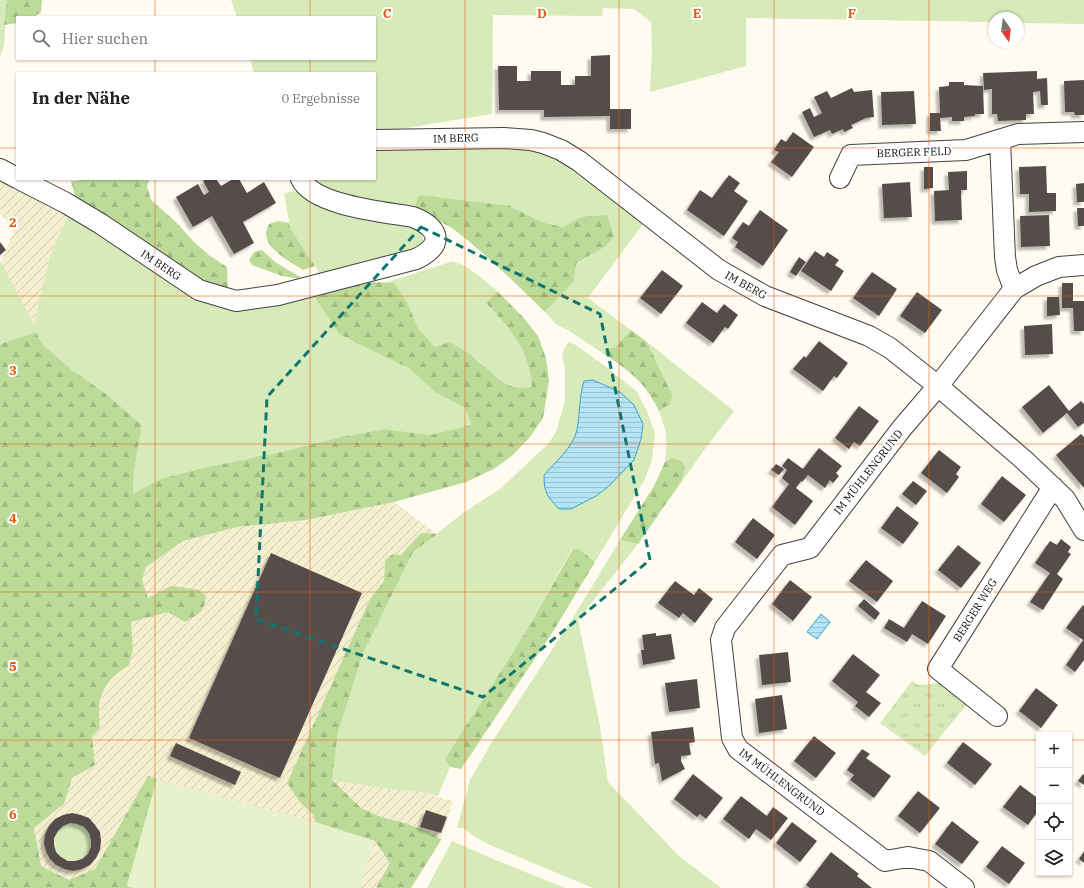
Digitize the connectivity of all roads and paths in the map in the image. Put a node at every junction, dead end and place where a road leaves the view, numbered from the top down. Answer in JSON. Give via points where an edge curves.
{"nodes":[{"id":1,"x":1084,"y":132,"type":"edge"},
{"id":2,"x":376,"y":140,"type":"edge"},
{"id":3,"x":1000,"y":140,"type":"junction"},
{"id":4,"x":0,"y":169,"type":"edge"},
{"id":5,"x":16,"y":178,"type":"edge"},
{"id":6,"x":840,"y":178,"type":"dead end"},
{"id":7,"x":20,"y":180,"type":"edge"},
{"id":8,"x":302,"y":180,"type":"edge"},
{"id":9,"x":1084,"y":265,"type":"edge"},
{"id":10,"x":1014,"y":289,"type":"junction"},
{"id":11,"x":938,"y":386,"type":"junction"},
{"id":12,"x":1053,"y":487,"type":"junction"},
{"id":13,"x":1084,"y":530,"type":"edge"},
{"id":14,"x":997,"y":716,"type":"dead end"},
{"id":15,"x":964,"y":888,"type":"edge"}],
"edges":[{"from":1,"to":3,"type":"street","name":"BERGER FELD","via":[[1018,134]]},
{"from":2,"to":11,"type":"street","name":"IM BERG","via":[[504,138],[531,140],[561,150],[579,161],[719,270],[765,296],[869,336],[890,348]]},
{"from":3,"to":6,"type":"street","name":"BERGER FELD","via":[[966,150],[851,155]]},
{"from":3,"to":10,"type":"street","via":[[1005,257]]},
{"from":4,"to":5,"type":"street","name":"IM BERG"},
{"from":7,"to":8,"type":"street","name":"IM BERG","via":[[66,203],[199,290],[236,302],[278,295],[416,259],[427,253],[436,240],[429,225],[420,220],[331,200],[310,190]]},
{"from":9,"to":10,"type":"street","via":[[1059,267],[1036,276]]},
{"from":10,"to":11,"type":"street"},
{"from":11,"to":12,"type":"street"},
{"from":11,"to":15,"type":"street","name":"IM MÜHLENGRUND","via":[[902,428],[810,548],[782,555],[725,628],[721,640],[732,738],[738,748],[885,861],[908,857],[929,861]]},
{"from":12,"to":13,"type":"street","via":[[1065,499]]},
{"from":12,"to":14,"type":"street","name":"BERGER WEG","via":[[938,669]]}]}
